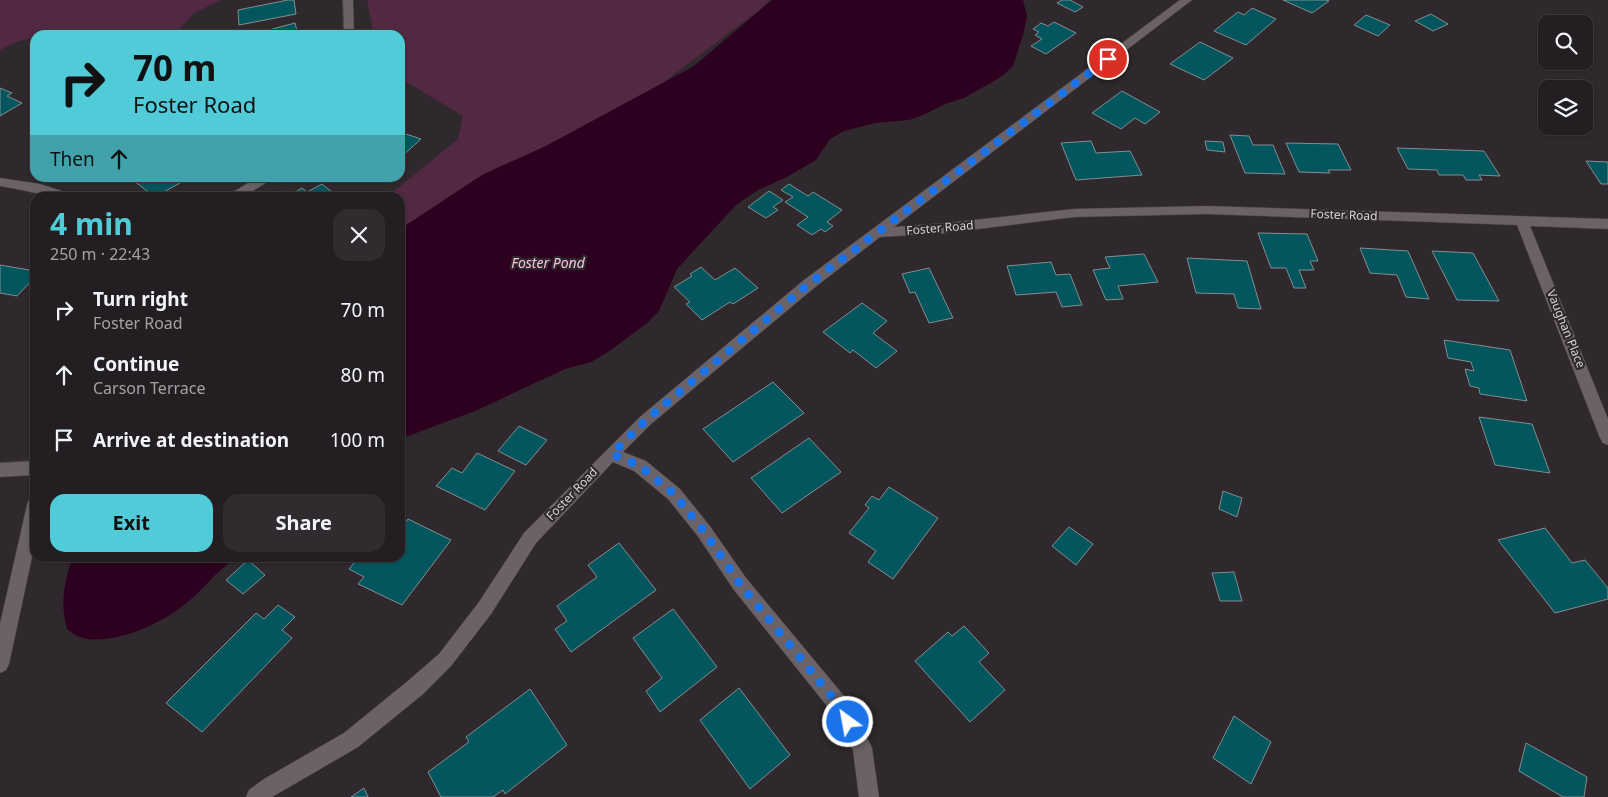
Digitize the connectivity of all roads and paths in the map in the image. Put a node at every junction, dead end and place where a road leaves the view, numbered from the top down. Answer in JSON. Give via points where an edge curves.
{"nodes":[{"id":1,"x":348,"y":0,"type":"edge"},
{"id":2,"x":1187,"y":0,"type":"edge"},
{"id":3,"x":349,"y":30,"type":"edge"},
{"id":4,"x":0,"y":182,"type":"edge"},
{"id":5,"x":258,"y":182,"type":"edge"},
{"id":6,"x":52,"y":192,"type":"edge"},
{"id":7,"x":240,"y":192,"type":"edge"},
{"id":8,"x":1522,"y":221,"type":"junction"},
{"id":9,"x":1608,"y":224,"type":"edge"},
{"id":10,"x":876,"y":233,"type":"junction"},
{"id":11,"x":1608,"y":438,"type":"edge"},
{"id":12,"x":612,"y":454,"type":"junction"},
{"id":13,"x":30,"y":468,"type":"edge"},
{"id":14,"x":0,"y":470,"type":"edge"},
{"id":15,"x":30,"y":528,"type":"edge"},
{"id":16,"x":0,"y":664,"type":"edge"},
{"id":17,"x":256,"y":797,"type":"edge"},
{"id":18,"x":869,"y":797,"type":"edge"}],
"edges":[{"from":1,"to":3,"type":"street"},
{"from":2,"to":10,"type":"street"},
{"from":4,"to":6,"type":"street"},
{"from":5,"to":7,"type":"street"},
{"from":8,"to":9,"type":"street","name":"Foster Road"},
{"from":8,"to":10,"type":"street","name":"Foster Road","via":[[1162,210],[1074,213]]},
{"from":8,"to":11,"type":"street","name":"Vaughan Place"},
{"from":10,"to":12,"type":"street","name":"Foster Road","via":[[646,420]]},
{"from":12,"to":17,"type":"street","name":"Foster Road","via":[[530,538],[485,608],[444,660],[416,687],[351,740]]},
{"from":12,"to":18,"type":"street","via":[[640,466],[674,494],[740,584],[842,709],[862,748]]},
{"from":13,"to":14,"type":"street"},
{"from":15,"to":16,"type":"street"}]}
